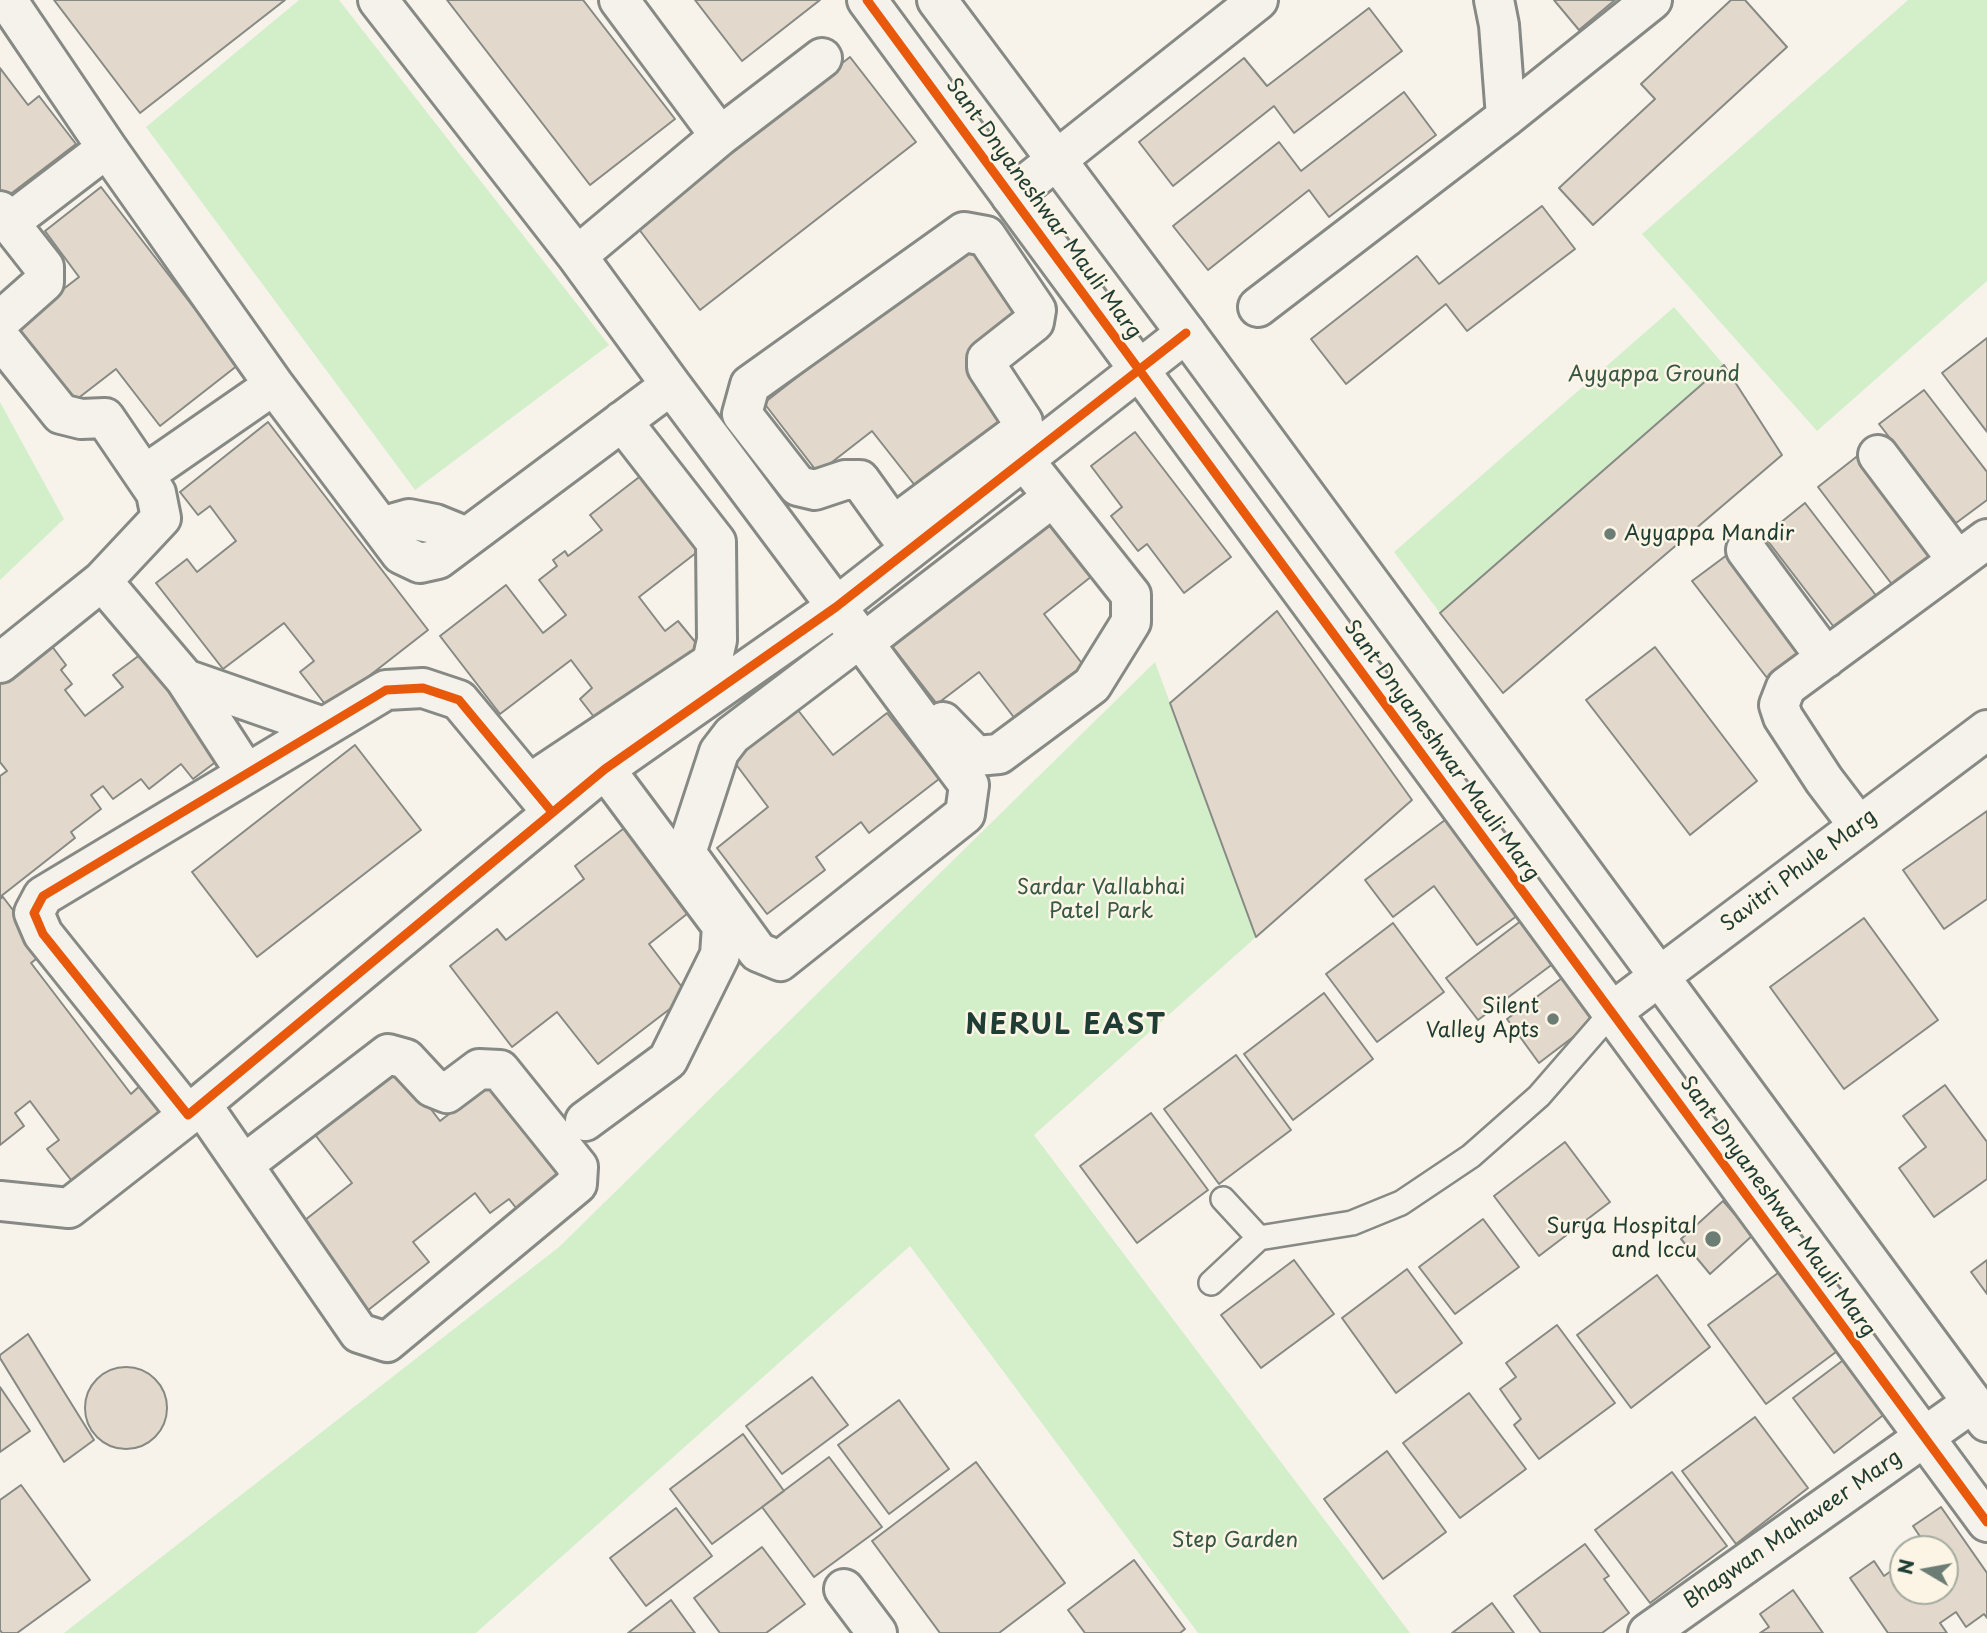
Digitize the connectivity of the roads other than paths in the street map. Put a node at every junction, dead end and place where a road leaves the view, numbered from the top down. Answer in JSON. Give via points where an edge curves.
{"nodes":[{"id":1,"x":8,"y":0,"type":"edge"},
{"id":2,"x":378,"y":0,"type":"edge"},
{"id":3,"x":619,"y":0,"type":"edge"},
{"id":4,"x":867,"y":0,"type":"edge"},
{"id":5,"x":937,"y":0,"type":"edge"},
{"id":6,"x":1258,"y":0,"type":"edge"},
{"id":7,"x":1494,"y":0,"type":"edge"},
{"id":8,"x":1652,"y":0,"type":"edge"},
{"id":9,"x":822,"y":58,"type":"dead end"},
{"id":10,"x":1506,"y":117,"type":"junction"},
{"id":11,"x":720,"y":136,"type":"junction"},
{"id":12,"x":107,"y":148,"type":"junction"},
{"id":13,"x":1057,"y":160,"type":"junction"},
{"id":14,"x":1011,"y":196,"type":"junction"},
{"id":15,"x":5,"y":217,"type":"edge"},
{"id":16,"x":577,"y":256,"type":"junction"},
{"id":17,"x":1258,"y":307,"type":"dead end"},
{"id":18,"x":0,"y":321,"type":"edge"},
{"id":19,"x":1186,"y":333,"type":"junction"},
{"id":20,"x":0,"y":338,"type":"edge"},
{"id":21,"x":1139,"y":369,"type":"junction"},
{"id":22,"x":274,"y":385,"type":"junction"},
{"id":23,"x":671,"y":385,"type":"junction"},
{"id":24,"x":622,"y":421,"type":"junction"},
{"id":25,"x":1878,"y":455,"type":"dead end"},
{"id":26,"x":1024,"y":460,"type":"junction"},
{"id":27,"x":144,"y":475,"type":"junction"},
{"id":28,"x":1053,"y":497,"type":"junction"},
{"id":29,"x":902,"y":537,"type":"junction"},
{"id":30,"x":1746,"y":550,"type":"dead end"},
{"id":31,"x":1972,"y":550,"type":"edge"},
{"id":32,"x":102,"y":581,"type":"junction"},
{"id":33,"x":842,"y":601,"type":"junction"},
{"id":34,"x":868,"y":636,"type":"junction"},
{"id":35,"x":1826,"y":658,"type":"junction"},
{"id":36,"x":0,"y":663,"type":"edge"},
{"id":37,"x":185,"y":679,"type":"junction"},
{"id":38,"x":323,"y":727,"type":"junction"},
{"id":39,"x":1987,"y":730,"type":"edge"},
{"id":40,"x":605,"y":769,"type":"junction"},
{"id":41,"x":246,"y":773,"type":"junction"},
{"id":42,"x":540,"y":798,"type":"junction"},
{"id":43,"x":1859,"y":826,"type":"junction"},
{"id":44,"x":1659,"y":977,"type":"junction"},
{"id":45,"x":1612,"y":1012,"type":"junction"},
{"id":46,"x":194,"y":1110,"type":"junction"},
{"id":47,"x":585,"y":1121,"type":"dead end"},
{"id":48,"x":243,"y":1165,"type":"junction"},
{"id":49,"x":1223,"y":1199,"type":"dead end"},
{"id":50,"x":0,"y":1201,"type":"edge"},
{"id":51,"x":1259,"y":1238,"type":"junction"},
{"id":52,"x":1211,"y":1283,"type":"dead end"},
{"id":53,"x":1980,"y":1413,"type":"edge"},
{"id":54,"x":1924,"y":1436,"type":"junction"},
{"id":55,"x":1987,"y":1522,"type":"edge"},
{"id":56,"x":844,"y":1588,"type":"dead end"},
{"id":57,"x":877,"y":1633,"type":"edge"},
{"id":58,"x":1648,"y":1633,"type":"edge"}],
"edges":[{"from":1,"to":12,"type":"street"},
{"from":2,"to":16,"type":"street"},
{"from":3,"to":11,"type":"street"},
{"from":4,"to":14,"type":"street","name":"Sant Dnyaneshwar Mauli Marg"},
{"from":5,"to":13,"type":"street","name":"Sant Dnyaneshwar Mauli Marg"},
{"from":6,"to":13,"type":"street"},
{"from":7,"to":10,"type":"street"},
{"from":8,"to":10,"type":"street"},
{"from":9,"to":11,"type":"street"},
{"from":10,"to":17,"type":"street"},
{"from":11,"to":16,"type":"street"},
{"from":12,"to":15,"type":"street"},
{"from":12,"to":22,"type":"street"},
{"from":13,"to":14,"type":"street"},
{"from":13,"to":19,"type":"street","name":"Sant Dnyaneshwar Mauli Marg"},
{"from":14,"to":21,"type":"street","name":"Sant Dnyaneshwar Mauli Marg"},
{"from":15,"to":18,"type":"street","via":[[44,267],[44,282]]},
{"from":16,"to":23,"type":"street"},
{"from":19,"to":21,"type":"street"},
{"from":19,"to":44,"type":"street","name":"Sant Dnyaneshwar Mauli Marg"},
{"from":20,"to":27,"type":"street","via":[[61,414],[105,418]]},
{"from":21,"to":26,"type":"street"},
{"from":21,"to":45,"type":"street","name":"Sant Dnyaneshwar Mauli Marg"},
{"from":22,"to":24,"type":"street","via":[[401,554],[420,563],[438,559]]},
{"from":22,"to":27,"type":"street"},
{"from":23,"to":24,"type":"street"},
{"from":23,"to":33,"type":"street"},
{"from":24,"to":42,"type":"street","via":[[716,542],[717,640],[712,662]]},
{"from":25,"to":31,"type":"street"},
{"from":26,"to":28,"type":"street"},
{"from":26,"to":29,"type":"street"},
{"from":27,"to":32,"type":"street","via":[[156,493],[161,518]]},
{"from":28,"to":34,"type":"street"},
{"from":28,"to":34,"type":"street","via":[[1131,595],[1131,622],[1093,685],[999,754],[976,756]]},
{"from":29,"to":29,"type":"street","via":[[860,480],[815,490],[798,486],[742,414],[750,385],[964,232],[986,236],[1036,310],[1034,323],[988,359],[987,367],[1023,422],[1022,430]]},
{"from":29,"to":33,"type":"street"},
{"from":30,"to":35,"type":"street"},
{"from":31,"to":35,"type":"street"},
{"from":32,"to":36,"type":"street"},
{"from":32,"to":37,"type":"street"},
{"from":33,"to":34,"type":"street"},
{"from":33,"to":40,"type":"street"},
{"from":34,"to":34,"type":"street","via":[[732,735],[719,752],[686,853],[758,952],[780,961],[965,814],[969,785]]},
{"from":35,"to":43,"type":"street","via":[[1786,687],[1779,705],[1783,718]]},
{"from":37,"to":38,"type":"street"},
{"from":37,"to":41,"type":"street"},
{"from":38,"to":41,"type":"street"},
{"from":38,"to":42,"type":"street","via":[[386,690],[423,688],[458,701]]},
{"from":39,"to":43,"type":"street","name":"Savitri Phule Marg"},
{"from":40,"to":42,"type":"street"},
{"from":40,"to":47,"type":"street","via":[[722,926],[720,955],[668,1060]]},
{"from":41,"to":46,"type":"street","via":[[43,896],[34,913],[43,934]]},
{"from":42,"to":46,"type":"street"},
{"from":43,"to":44,"type":"street","name":"Savitri Phule Marg"},
{"from":44,"to":45,"type":"street","name":"Savitri Phule Marg"},
{"from":44,"to":53,"type":"street","name":"Sant Dnyaneshwar Mauli Marg"},
{"from":45,"to":51,"type":"lane","via":[[1530,1105],[1471,1156],[1401,1203],[1352,1223]]},
{"from":45,"to":54,"type":"street","name":"Sant Dnyaneshwar Mauli Marg"},
{"from":46,"to":48,"type":"street"},
{"from":46,"to":50,"type":"street","via":[[69,1209]]},
{"from":48,"to":48,"type":"street","via":[[388,1054],[406,1059],[432,1087],[447,1093],[479,1069],[500,1070],[578,1167],[577,1184],[387,1342],[359,1333]]},
{"from":49,"to":51,"type":"lane"},
{"from":51,"to":52,"type":"lane"},
{"from":53,"to":54,"type":"street","name":"Bhagwan Mahaveer Marg"},
{"from":54,"to":55,"type":"street","name":"Sant Dnyaneshwar Mauli Marg"},
{"from":54,"to":58,"type":"street","name":"Bhagwan Mahaveer Marg"},
{"from":56,"to":57,"type":"street"}]}
